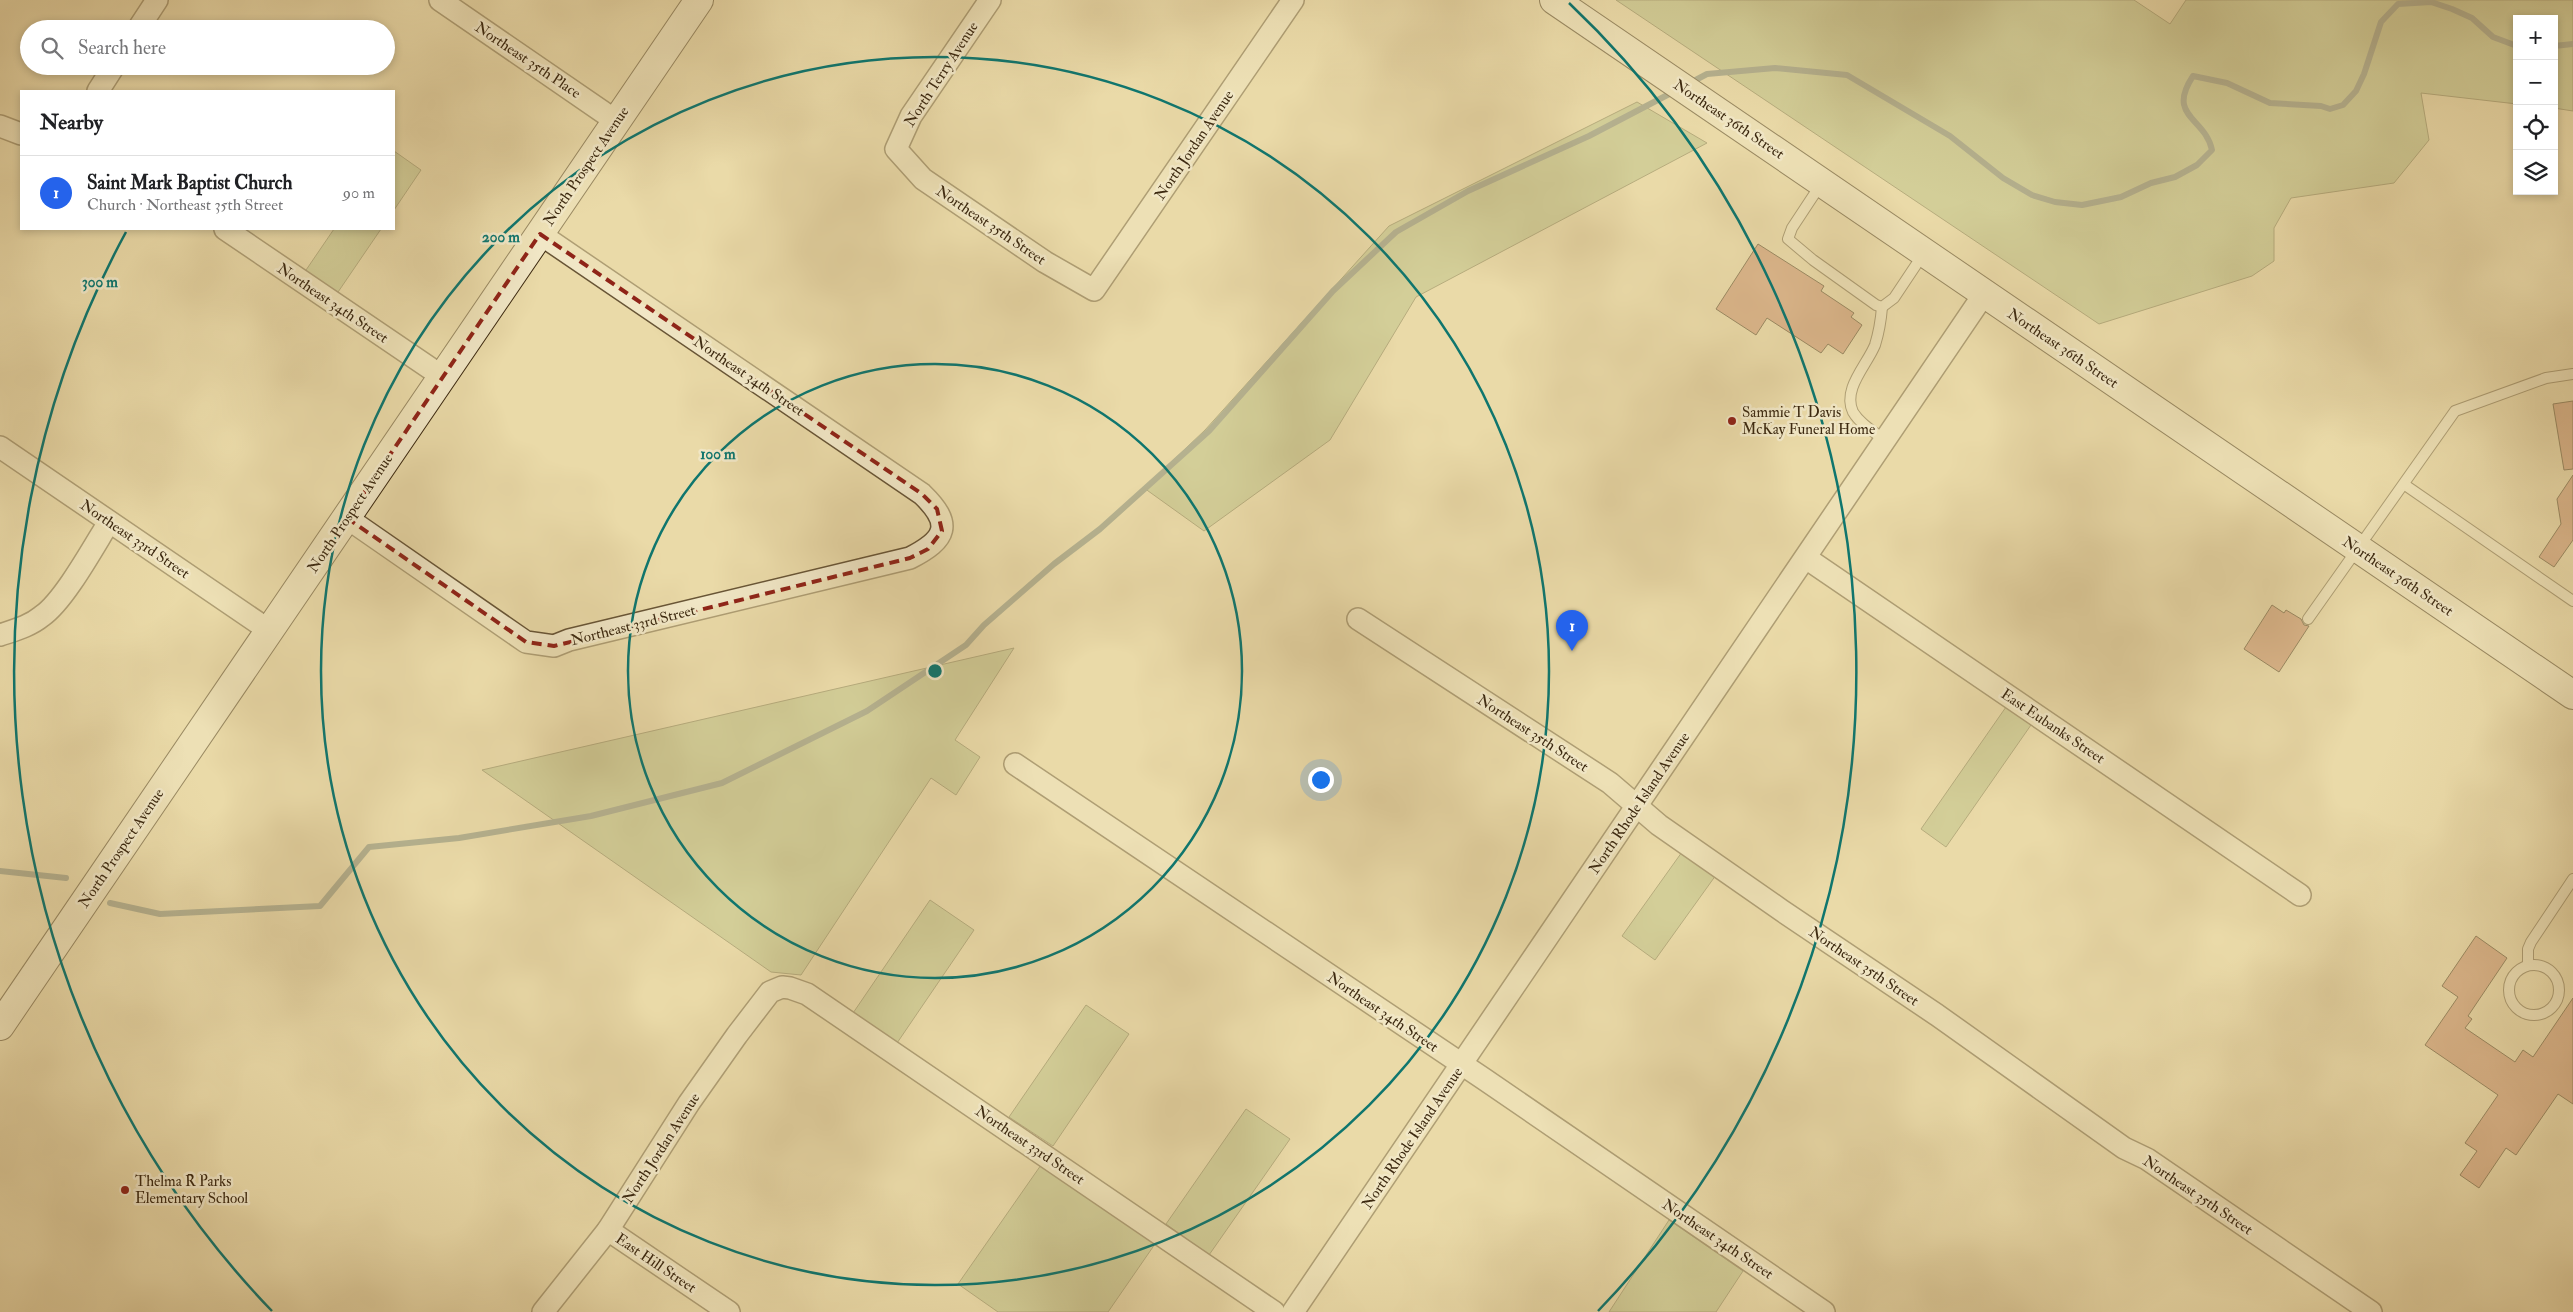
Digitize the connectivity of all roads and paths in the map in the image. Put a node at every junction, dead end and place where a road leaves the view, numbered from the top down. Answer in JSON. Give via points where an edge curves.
{"nodes":[{"id":1,"x":157,"y":0,"type":"edge"},
{"id":2,"x":440,"y":0,"type":"edge"},
{"id":3,"x":699,"y":0,"type":"edge"},
{"id":4,"x":990,"y":0,"type":"edge"},
{"id":5,"x":1293,"y":0,"type":"edge"},
{"id":6,"x":1554,"y":0,"type":"edge"},
{"id":7,"x":144,"y":20,"type":"edge"},
{"id":8,"x":108,"y":75,"type":"edge"},
{"id":9,"x":99,"y":90,"type":"edge"},
{"id":10,"x":616,"y":121,"type":"junction"},
{"id":11,"x":0,"y":126,"type":"edge"},
{"id":12,"x":20,"y":134,"type":"edge"},
{"id":13,"x":896,"y":149,"type":"joint"},
{"id":14,"x":1822,"y":183,"type":"junction"},
{"id":15,"x":226,"y":230,"type":"edge"},
{"id":16,"x":540,"y":234,"type":"junction"},
{"id":17,"x":1924,"y":253,"type":"junction"},
{"id":18,"x":1094,"y":290,"type":"joint"},
{"id":19,"x":1984,"y":294,"type":"junction"},
{"id":20,"x":1882,"y":307,"type":"junction"},
{"id":21,"x":2573,"y":374,"type":"edge"},
{"id":22,"x":443,"y":377,"type":"junction"},
{"id":23,"x":1885,"y":440,"type":"junction"},
{"id":24,"x":0,"y":447,"type":"edge"},
{"id":25,"x":2405,"y":485,"type":"junction"},
{"id":26,"x":347,"y":518,"type":"junction"},
{"id":27,"x":109,"y":522,"type":"junction"},
{"id":28,"x":942,"y":531,"type":"joint"},
{"id":29,"x":2358,"y":548,"type":"junction"},
{"id":30,"x":1806,"y":558,"type":"junction"},
{"id":31,"x":2573,"y":600,"type":"edge"},
{"id":32,"x":2308,"y":618,"type":"dead end"},
{"id":33,"x":1358,"y":619,"type":"dead end"},
{"id":34,"x":270,"y":631,"type":"junction"},
{"id":35,"x":0,"y":634,"type":"edge"},
{"id":36,"x":2573,"y":695,"type":"edge"},
{"id":37,"x":1015,"y":764,"type":"dead end"},
{"id":38,"x":1637,"y":806,"type":"junction"},
{"id":39,"x":2573,"y":879,"type":"edge"},
{"id":40,"x":2300,"y":895,"type":"dead end"},
{"id":41,"x":2528,"y":966,"type":"junction"},
{"id":42,"x":782,"y":987,"type":"joint"},
{"id":43,"x":0,"y":1026,"type":"edge"},
{"id":44,"x":1462,"y":1065,"type":"junction"},
{"id":45,"x":608,"y":1230,"type":"junction"},
{"id":46,"x":543,"y":1312,"type":"edge"},
{"id":47,"x":728,"y":1312,"type":"edge"},
{"id":48,"x":1274,"y":1312,"type":"edge"},
{"id":49,"x":1294,"y":1312,"type":"edge"},
{"id":50,"x":1824,"y":1312,"type":"edge"},
{"id":51,"x":2371,"y":1312,"type":"edge"}],
"edges":[{"from":1,"to":7,"type":"street"},
{"from":2,"to":10,"type":"street","name":"Northeast 35th Place"},
{"from":3,"to":10,"type":"street","name":"North Prospect Avenue"},
{"from":4,"to":13,"type":"street","name":"North Terry Avenue","via":[[911,116]]},
{"from":5,"to":18,"type":"street","name":"North Jordan Avenue"},
{"from":6,"to":14,"type":"street","name":"Northeast 36th Street"},
{"from":8,"to":9,"type":"street"},
{"from":10,"to":16,"type":"street","name":"North Prospect Avenue"},
{"from":11,"to":12,"type":"street"},
{"from":13,"to":18,"type":"street","name":"Northeast 35th Street","via":[[923,179],[1046,262]]},
{"from":14,"to":17,"type":"street","name":"Northeast 36th Street"},
{"from":14,"to":20,"type":"lane","via":[[1788,239],[1842,282]]},
{"from":15,"to":22,"type":"street","name":"Northeast 34th Street"},
{"from":16,"to":22,"type":"street","name":"North Prospect Avenue"},
{"from":16,"to":28,"type":"street","name":"Northeast 34th Street","via":[[922,494],[937,509]]},
{"from":17,"to":19,"type":"street","name":"Northeast 36th Street"},
{"from":17,"to":20,"type":"lane","via":[[1894,298]]},
{"from":19,"to":23,"type":"street","name":"North Rhode Island Avenue"},
{"from":19,"to":29,"type":"street","name":"Northeast 36th Street"},
{"from":20,"to":23,"type":"lane","via":[[1875,345],[1855,381],[1850,399],[1861,422]]},
{"from":21,"to":25,"type":"lane","via":[[2546,378],[2455,411]]},
{"from":22,"to":26,"type":"street","name":"North Prospect Avenue"},
{"from":23,"to":30,"type":"street","name":"North Rhode Island Avenue"},
{"from":24,"to":27,"type":"street","name":"Northeast 33rd Street"},
{"from":25,"to":29,"type":"lane"},
{"from":25,"to":31,"type":"lane"},
{"from":26,"to":28,"type":"street","name":"Northeast 33rd Street","via":[[526,642],[554,646],[910,558],[928,549]]},
{"from":26,"to":34,"type":"street","name":"North Prospect Avenue"},
{"from":27,"to":34,"type":"street","name":"Northeast 33rd Street"},
{"from":27,"to":35,"type":"street","via":[[55,604],[24,627]]},
{"from":29,"to":32,"type":"lane"},
{"from":29,"to":36,"type":"street","name":"Northeast 36th Street"},
{"from":30,"to":38,"type":"street","name":"North Rhode Island Avenue"},
{"from":30,"to":40,"type":"street","name":"East Eubanks Street"},
{"from":33,"to":38,"type":"street","name":"Northeast 35th Street","via":[[1610,783]]},
{"from":34,"to":43,"type":"street","name":"North Prospect Avenue"},
{"from":37,"to":44,"type":"street","name":"Northeast 34th Street"},
{"from":38,"to":44,"type":"street","name":"North Rhode Island Avenue"},
{"from":38,"to":51,"type":"street","name":"Northeast 35th Street","via":[[1659,825],[1889,981],[2124,1148],[2147,1159]]},
{"from":39,"to":41,"type":"lane","via":[[2531,942]]},
{"from":41,"to":41,"type":"lane","via":[[2521,968],[2511,981],[2510,997],[2527,1014],[2544,1013],[2556,1003],[2559,995],[2557,978],[2545,967]]},
{"from":42,"to":45,"type":"street","name":"North Jordan Avenue","via":[[770,992],[737,1035],[689,1103]]},
{"from":42,"to":48,"type":"street","name":"Northeast 33rd Street","via":[[807,994]]},
{"from":44,"to":49,"type":"street","name":"North Rhode Island Avenue"},
{"from":44,"to":50,"type":"street","name":"Northeast 34th Street"},
{"from":45,"to":46,"type":"street","name":"North Jordan Avenue"},
{"from":45,"to":47,"type":"street","name":"East Hill Street"}]}
